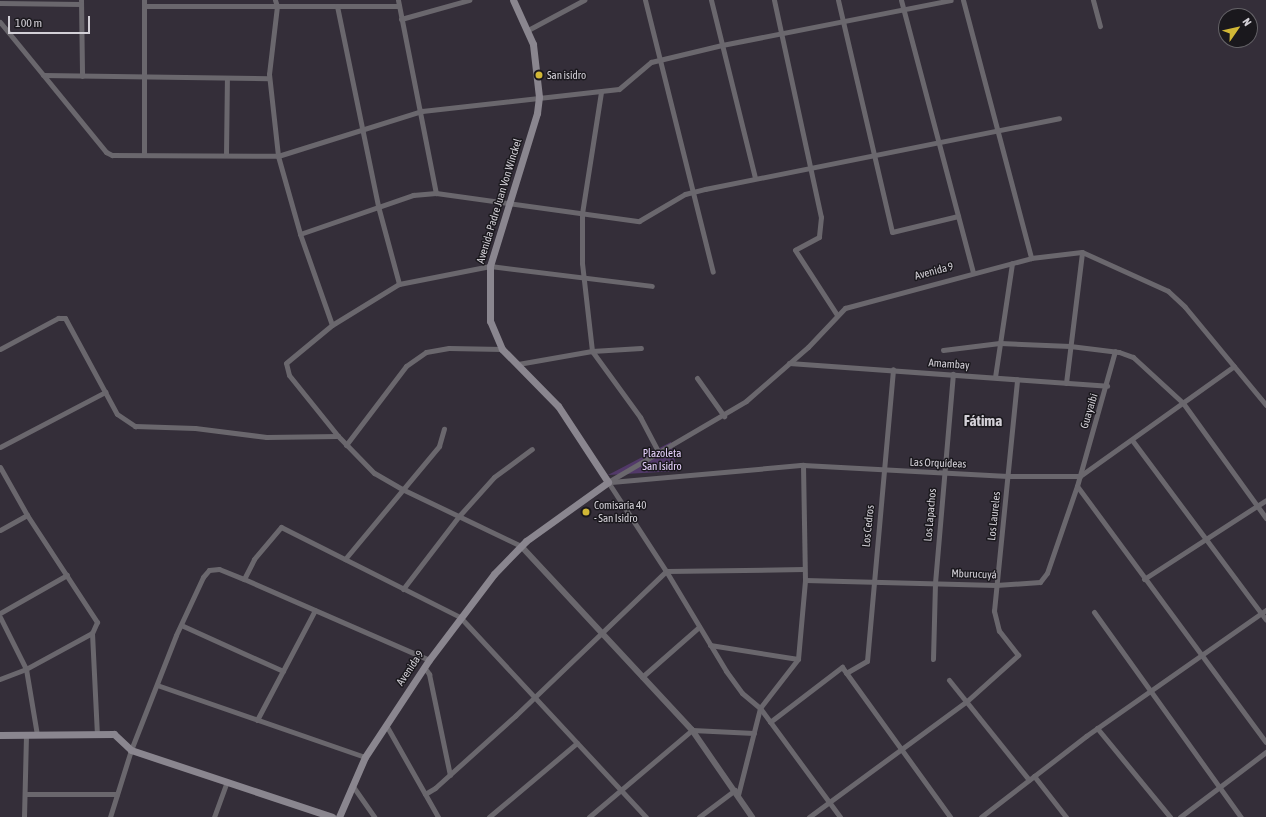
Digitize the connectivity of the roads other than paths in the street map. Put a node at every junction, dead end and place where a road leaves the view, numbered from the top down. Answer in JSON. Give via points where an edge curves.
{"nodes":[{"id":1,"x":144,"y":0,"type":"edge"},
{"id":2,"x":275,"y":0,"type":"edge"},
{"id":3,"x":307,"y":0,"type":"edge"},
{"id":4,"x":398,"y":0,"type":"edge"},
{"id":5,"x":469,"y":0,"type":"edge"},
{"id":6,"x":513,"y":0,"type":"edge"},
{"id":7,"x":584,"y":0,"type":"edge"},
{"id":8,"x":645,"y":0,"type":"edge"},
{"id":9,"x":711,"y":0,"type":"edge"},
{"id":10,"x":774,"y":0,"type":"edge"},
{"id":11,"x":838,"y":0,"type":"edge"},
{"id":12,"x":901,"y":0,"type":"edge"},
{"id":13,"x":951,"y":0,"type":"edge"},
{"id":14,"x":963,"y":0,"type":"edge"},
{"id":15,"x":1093,"y":0,"type":"edge"},
{"id":16,"x":81,"y":2,"type":"edge"},
{"id":17,"x":0,"y":3,"type":"edge"},
{"id":18,"x":144,"y":6,"type":"junction"},
{"id":19,"x":277,"y":6,"type":"junction"},
{"id":20,"x":307,"y":6,"type":"junction"},
{"id":21,"x":338,"y":6,"type":"junction"},
{"id":22,"x":399,"y":6,"type":"junction"},
{"id":23,"x":902,"y":9,"type":"junction"},
{"id":24,"x":402,"y":19,"type":"junction"},
{"id":25,"x":843,"y":21,"type":"junction"},
{"id":26,"x":0,"y":22,"type":"edge"},
{"id":27,"x":1100,"y":26,"type":"dead end"},
{"id":28,"x":528,"y":30,"type":"junction"},
{"id":29,"x":782,"y":34,"type":"junction"},
{"id":30,"x":722,"y":45,"type":"junction"},
{"id":31,"x":659,"y":61,"type":"junction"},
{"id":32,"x":43,"y":75,"type":"junction"},
{"id":33,"x":82,"y":76,"type":"junction"},
{"id":34,"x":143,"y":77,"type":"junction"},
{"id":35,"x":227,"y":78,"type":"junction"},
{"id":36,"x":269,"y":78,"type":"junction"},
{"id":37,"x":601,"y":92,"type":"junction"},
{"id":38,"x":539,"y":97,"type":"junction"},
{"id":39,"x":422,"y":111,"type":"junction"},
{"id":40,"x":1059,"y":118,"type":"dead end"},
{"id":41,"x":997,"y":129,"type":"junction"},
{"id":42,"x":362,"y":131,"type":"junction"},
{"id":43,"x":938,"y":141,"type":"junction"},
{"id":44,"x":144,"y":155,"type":"junction"},
{"id":45,"x":226,"y":155,"type":"junction"},
{"id":46,"x":875,"y":155,"type":"junction"},
{"id":47,"x":278,"y":156,"type":"junction"},
{"id":48,"x":812,"y":168,"type":"junction"},
{"id":49,"x":755,"y":178,"type":"junction"},
{"id":50,"x":693,"y":192,"type":"junction"},
{"id":51,"x":436,"y":193,"type":"junction"},
{"id":52,"x":510,"y":202,"type":"junction"},
{"id":53,"x":378,"y":206,"type":"junction"},
{"id":54,"x":582,"y":214,"type":"junction"},
{"id":55,"x":958,"y":216,"type":"junction"},
{"id":56,"x":300,"y":234,"type":"junction"},
{"id":57,"x":1082,"y":252,"type":"junction"},
{"id":58,"x":1031,"y":258,"type":"junction"},
{"id":59,"x":1012,"y":263,"type":"junction"},
{"id":60,"x":490,"y":266,"type":"junction"},
{"id":61,"x":713,"y":272,"type":"dead end"},
{"id":62,"x":973,"y":272,"type":"junction"},
{"id":63,"x":584,"y":278,"type":"junction"},
{"id":64,"x":399,"y":284,"type":"junction"},
{"id":65,"x":652,"y":286,"type":"dead end"},
{"id":66,"x":837,"y":315,"type":"junction"},
{"id":67,"x":332,"y":325,"type":"junction"},
{"id":68,"x":1000,"y":343,"type":"junction"},
{"id":69,"x":1070,"y":346,"type":"junction"},
{"id":70,"x":641,"y":348,"type":"dead end"},
{"id":71,"x":0,"y":349,"type":"edge"},
{"id":72,"x":502,"y":349,"type":"junction"},
{"id":73,"x":943,"y":350,"type":"dead end"},
{"id":74,"x":592,"y":351,"type":"junction"},
{"id":75,"x":1115,"y":351,"type":"junction"},
{"id":76,"x":789,"y":363,"type":"junction"},
{"id":77,"x":518,"y":364,"type":"junction"},
{"id":78,"x":1234,"y":366,"type":"junction"},
{"id":79,"x":894,"y":369,"type":"junction"},
{"id":80,"x":953,"y":374,"type":"junction"},
{"id":81,"x":995,"y":377,"type":"junction"},
{"id":82,"x":697,"y":378,"type":"dead end"},
{"id":83,"x":1017,"y":379,"type":"junction"},
{"id":84,"x":1066,"y":383,"type":"junction"},
{"id":85,"x":1107,"y":386,"type":"junction"},
{"id":86,"x":105,"y":392,"type":"junction"},
{"id":87,"x":1183,"y":403,"type":"junction"},
{"id":88,"x":1266,"y":405,"type":"edge"},
{"id":89,"x":724,"y":416,"type":"junction"},
{"id":90,"x":444,"y":429,"type":"dead end"},
{"id":91,"x":338,"y":436,"type":"junction"},
{"id":92,"x":1132,"y":440,"type":"junction"},
{"id":93,"x":346,"y":445,"type":"junction"},
{"id":94,"x":0,"y":447,"type":"edge"},
{"id":95,"x":532,"y":449,"type":"dead end"},
{"id":96,"x":659,"y":453,"type":"junction"},
{"id":97,"x":803,"y":465,"type":"junction"},
{"id":98,"x":0,"y":467,"type":"edge"},
{"id":99,"x":884,"y":471,"type":"junction"},
{"id":100,"x":944,"y":473,"type":"junction"},
{"id":101,"x":1008,"y":476,"type":"junction"},
{"id":102,"x":1080,"y":476,"type":"junction"},
{"id":103,"x":608,"y":482,"type":"junction"},
{"id":104,"x":1077,"y":486,"type":"junction"},
{"id":105,"x":402,"y":490,"type":"junction"},
{"id":106,"x":1266,"y":500,"type":"edge"},
{"id":107,"x":1257,"y":506,"type":"junction"},
{"id":108,"x":27,"y":516,"type":"junction"},
{"id":109,"x":459,"y":516,"type":"junction"},
{"id":110,"x":1266,"y":518,"type":"edge"},
{"id":111,"x":0,"y":530,"type":"edge"},
{"id":112,"x":1206,"y":539,"type":"junction"},
{"id":113,"x":521,"y":546,"type":"junction"},
{"id":114,"x":345,"y":559,"type":"junction"},
{"id":115,"x":804,"y":569,"type":"junction"},
{"id":116,"x":666,"y":571,"type":"junction"},
{"id":117,"x":67,"y":575,"type":"junction"},
{"id":118,"x":244,"y":579,"type":"junction"},
{"id":119,"x":1144,"y":579,"type":"junction"},
{"id":120,"x":805,"y":580,"type":"junction"},
{"id":121,"x":873,"y":582,"type":"junction"},
{"id":122,"x":934,"y":583,"type":"junction"},
{"id":123,"x":996,"y":585,"type":"junction"},
{"id":124,"x":404,"y":589,"type":"junction"},
{"id":125,"x":315,"y":610,"type":"junction"},
{"id":126,"x":0,"y":612,"type":"edge"},
{"id":127,"x":1094,"y":612,"type":"dead end"},
{"id":128,"x":1264,"y":612,"type":"edge"},
{"id":129,"x":0,"y":617,"type":"edge"},
{"id":130,"x":460,"y":617,"type":"junction"},
{"id":131,"x":1266,"y":620,"type":"edge"},
{"id":132,"x":181,"y":625,"type":"junction"},
{"id":133,"x":699,"y":627,"type":"junction"},
{"id":134,"x":600,"y":632,"type":"junction"},
{"id":135,"x":92,"y":633,"type":"junction"},
{"id":136,"x":710,"y":645,"type":"junction"},
{"id":137,"x":1201,"y":656,"type":"junction"},
{"id":138,"x":798,"y":659,"type":"junction"},
{"id":139,"x":933,"y":659,"type":"dead end"},
{"id":140,"x":429,"y":660,"type":"junction"},
{"id":141,"x":424,"y":667,"type":"junction"},
{"id":142,"x":26,"y":669,"type":"junction"},
{"id":143,"x":283,"y":671,"type":"junction"},
{"id":144,"x":846,"y":673,"type":"junction"},
{"id":145,"x":642,"y":677,"type":"junction"},
{"id":146,"x":0,"y":679,"type":"edge"},
{"id":147,"x":949,"y":680,"type":"dead end"},
{"id":148,"x":158,"y":685,"type":"junction"},
{"id":149,"x":1151,"y":691,"type":"junction"},
{"id":150,"x":534,"y":696,"type":"junction"},
{"id":151,"x":967,"y":701,"type":"junction"},
{"id":152,"x":760,"y":708,"type":"junction"},
{"id":153,"x":258,"y":720,"type":"junction"},
{"id":154,"x":770,"y":722,"type":"junction"},
{"id":155,"x":386,"y":725,"type":"junction"},
{"id":156,"x":1097,"y":728,"type":"junction"},
{"id":157,"x":692,"y":730,"type":"junction"},
{"id":158,"x":754,"y":733,"type":"junction"},
{"id":159,"x":0,"y":735,"type":"edge"},
{"id":160,"x":26,"y":735,"type":"junction"},
{"id":161,"x":37,"y":735,"type":"junction"},
{"id":162,"x":96,"y":735,"type":"junction"},
{"id":163,"x":1266,"y":742,"type":"edge"},
{"id":164,"x":577,"y":743,"type":"junction"},
{"id":165,"x":901,"y":749,"type":"junction"},
{"id":166,"x":131,"y":750,"type":"junction"},
{"id":167,"x":1266,"y":752,"type":"edge"},
{"id":168,"x":365,"y":757,"type":"junction"},
{"id":169,"x":450,"y":775,"type":"junction"},
{"id":170,"x":1034,"y":776,"type":"junction"},
{"id":171,"x":1029,"y":780,"type":"junction"},
{"id":172,"x":227,"y":782,"type":"junction"},
{"id":173,"x":352,"y":785,"type":"junction"},
{"id":174,"x":1218,"y":786,"type":"junction"},
{"id":175,"x":621,"y":790,"type":"junction"},
{"id":176,"x":737,"y":793,"type":"junction"},
{"id":177,"x":25,"y":794,"type":"junction"},
{"id":178,"x":117,"y":794,"type":"junction"},
{"id":179,"x":425,"y":794,"type":"junction"},
{"id":180,"x":829,"y":802,"type":"junction"},
{"id":181,"x":111,"y":816,"type":"edge"},
{"id":182,"x":24,"y":817,"type":"edge"},
{"id":183,"x":117,"y":817,"type":"edge"},
{"id":184,"x":214,"y":817,"type":"edge"},
{"id":185,"x":332,"y":817,"type":"edge"},
{"id":186,"x":339,"y":817,"type":"edge"},
{"id":187,"x":374,"y":817,"type":"edge"},
{"id":188,"x":438,"y":817,"type":"edge"},
{"id":189,"x":489,"y":817,"type":"edge"},
{"id":190,"x":588,"y":817,"type":"edge"},
{"id":191,"x":646,"y":817,"type":"edge"},
{"id":192,"x":699,"y":817,"type":"edge"},
{"id":193,"x":752,"y":817,"type":"edge"},
{"id":194,"x":809,"y":817,"type":"edge"},
{"id":195,"x":840,"y":817,"type":"edge"},
{"id":196,"x":950,"y":817,"type":"edge"},
{"id":197,"x":981,"y":817,"type":"edge"},
{"id":198,"x":1066,"y":817,"type":"edge"},
{"id":199,"x":1170,"y":817,"type":"edge"},
{"id":200,"x":1180,"y":817,"type":"edge"},
{"id":201,"x":1241,"y":817,"type":"edge"}],
"edges":[{"from":1,"to":18,"type":"street"},
{"from":2,"to":19,"type":"street"},
{"from":3,"to":20,"type":"street"},
{"from":4,"to":22,"type":"street"},
{"from":5,"to":24,"type":"street"},
{"from":6,"to":28,"type":"main road","name":"Avenida Padre Juan Von Winckel"},
{"from":7,"to":28,"type":"street"},
{"from":8,"to":31,"type":"street"},
{"from":9,"to":30,"type":"street"},
{"from":10,"to":29,"type":"street"},
{"from":11,"to":25,"type":"street"},
{"from":12,"to":23,"type":"street"},
{"from":13,"to":23,"type":"street"},
{"from":14,"to":41,"type":"street"},
{"from":15,"to":27,"type":"street"},
{"from":16,"to":17,"type":"street"},
{"from":16,"to":33,"type":"street"},
{"from":18,"to":19,"type":"street"},
{"from":18,"to":34,"type":"street"},
{"from":19,"to":20,"type":"street"},
{"from":19,"to":36,"type":"street"},
{"from":20,"to":21,"type":"street"},
{"from":21,"to":22,"type":"street"},
{"from":21,"to":42,"type":"street"},
{"from":22,"to":24,"type":"street"},
{"from":23,"to":25,"type":"street"},
{"from":23,"to":43,"type":"street"},
{"from":24,"to":39,"type":"street"},
{"from":25,"to":29,"type":"street"},
{"from":25,"to":46,"type":"street"},
{"from":26,"to":32,"type":"street"},
{"from":28,"to":38,"type":"main road","name":"Avenida Padre Juan Von Winckel","via":[[535,54]]},
{"from":29,"to":30,"type":"street"},
{"from":29,"to":48,"type":"street"},
{"from":30,"to":31,"type":"street"},
{"from":30,"to":49,"type":"street"},
{"from":31,"to":37,"type":"street","via":[[647,65],[624,87]]},
{"from":31,"to":50,"type":"street"},
{"from":32,"to":33,"type":"street"},
{"from":32,"to":44,"type":"street","via":[[101,149],[112,155]]},
{"from":33,"to":34,"type":"street"},
{"from":34,"to":35,"type":"street"},
{"from":34,"to":44,"type":"street"},
{"from":35,"to":36,"type":"street"},
{"from":35,"to":45,"type":"street"},
{"from":36,"to":47,"type":"street"},
{"from":37,"to":38,"type":"street"},
{"from":37,"to":54,"type":"street"},
{"from":38,"to":39,"type":"street"},
{"from":38,"to":52,"type":"main road","name":"Avenida Padre Juan Von Winckel","via":[[537,113]]},
{"from":39,"to":42,"type":"street"},
{"from":39,"to":51,"type":"street"},
{"from":40,"to":41,"type":"street"},
{"from":41,"to":43,"type":"street"},
{"from":41,"to":58,"type":"street"},
{"from":42,"to":47,"type":"street"},
{"from":42,"to":53,"type":"street"},
{"from":43,"to":46,"type":"street"},
{"from":43,"to":55,"type":"street"},
{"from":44,"to":45,"type":"street"},
{"from":45,"to":47,"type":"street"},
{"from":46,"to":48,"type":"street"},
{"from":46,"to":55,"type":"street","via":[[892,232]]},
{"from":47,"to":56,"type":"street"},
{"from":48,"to":49,"type":"street"},
{"from":48,"to":66,"type":"street","via":[[822,217],[819,237],[795,250]]},
{"from":49,"to":50,"type":"street"},
{"from":50,"to":54,"type":"street","via":[[639,221]]},
{"from":50,"to":61,"type":"street"},
{"from":51,"to":52,"type":"street"},
{"from":51,"to":53,"type":"street","via":[[413,195]]},
{"from":52,"to":54,"type":"street"},
{"from":52,"to":60,"type":"main road","name":"Avenida Padre Juan Von Winckel"},
{"from":53,"to":56,"type":"street"},
{"from":53,"to":64,"type":"street"},
{"from":54,"to":63,"type":"street"},
{"from":55,"to":62,"type":"street"},
{"from":56,"to":67,"type":"street"},
{"from":57,"to":58,"type":"street","name":"Avenida 9"},
{"from":57,"to":69,"type":"street"},
{"from":57,"to":78,"type":"street","via":[[1168,291],[1185,307]]},
{"from":58,"to":59,"type":"street","name":"Avenida 9"},
{"from":59,"to":62,"type":"street","name":"Avenida 9"},
{"from":59,"to":68,"type":"street"},
{"from":60,"to":63,"type":"street"},
{"from":60,"to":64,"type":"street"},
{"from":60,"to":72,"type":"main road","name":"Avenida Padre Juan Von Winckel","via":[[488,310],[493,332]]},
{"from":62,"to":66,"type":"street","name":"Avenida 9","via":[[862,302],[845,308]]},
{"from":63,"to":65,"type":"street"},
{"from":63,"to":74,"type":"street"},
{"from":64,"to":67,"type":"street"},
{"from":66,"to":76,"type":"street","name":"Avenida 9"},
{"from":67,"to":91,"type":"street","via":[[289,358],[286,369]]},
{"from":68,"to":69,"type":"street"},
{"from":68,"to":73,"type":"street"},
{"from":68,"to":81,"type":"street"},
{"from":69,"to":75,"type":"street"},
{"from":69,"to":84,"type":"street"},
{"from":70,"to":74,"type":"street"},
{"from":71,"to":86,"type":"street","via":[[58,318],[65,318]]},
{"from":72,"to":77,"type":"main road","name":"Avenida Padre Juan Von Winckel"},
{"from":72,"to":93,"type":"street","via":[[448,348],[426,352],[406,366]]},
{"from":74,"to":77,"type":"street"},
{"from":74,"to":96,"type":"street","via":[[640,417]]},
{"from":75,"to":85,"type":"street","name":"Guayaibi"},
{"from":75,"to":87,"type":"street","via":[[1133,357]]},
{"from":76,"to":79,"type":"street","name":"Amambay"},
{"from":76,"to":89,"type":"street","name":"Avenida 9"},
{"from":77,"to":103,"type":"main road","name":"Avenida Padre Juan Von Winckel","via":[[567,418]]},
{"from":78,"to":87,"type":"street"},
{"from":78,"to":88,"type":"street"},
{"from":79,"to":80,"type":"street","name":"Amambay"},
{"from":79,"to":99,"type":"street","name":"Los Cedros"},
{"from":80,"to":81,"type":"street","name":"Amambay"},
{"from":80,"to":100,"type":"street","name":"Los Lapachos"},
{"from":81,"to":83,"type":"street","name":"Amambay"},
{"from":82,"to":89,"type":"street"},
{"from":83,"to":84,"type":"street","name":"Amambay"},
{"from":83,"to":101,"type":"street","name":"Los Laureles"},
{"from":84,"to":85,"type":"street","name":"Amambay"},
{"from":85,"to":102,"type":"street","name":"Guayaibi"},
{"from":86,"to":91,"type":"street","via":[[117,414],[135,426],[195,428],[266,437]]},
{"from":86,"to":94,"type":"street"},
{"from":87,"to":92,"type":"street"},
{"from":87,"to":107,"type":"street"},
{"from":89,"to":96,"type":"street","name":"Avenida 9"},
{"from":90,"to":105,"type":"street","via":[[439,446]]},
{"from":91,"to":93,"type":"street"},
{"from":92,"to":102,"type":"street"},
{"from":92,"to":112,"type":"street"},
{"from":93,"to":105,"type":"street","via":[[374,473]]},
{"from":95,"to":109,"type":"street","via":[[494,477]]},
{"from":96,"to":103,"type":"street","name":"Avenida 9"},
{"from":97,"to":99,"type":"street","name":"Las Orquídeas"},
{"from":97,"to":103,"type":"street","name":"Las Orquídeas"},
{"from":97,"to":115,"type":"street"},
{"from":98,"to":108,"type":"street"},
{"from":99,"to":100,"type":"street","name":"Las Orquídeas"},
{"from":99,"to":121,"type":"street","name":"Los Cedros"},
{"from":100,"to":101,"type":"street","name":"Las Orquídeas"},
{"from":100,"to":122,"type":"street","name":"Los Lapachos"},
{"from":101,"to":102,"type":"street","name":"Las Orquídeas"},
{"from":101,"to":123,"type":"street","name":"Los Laureles"},
{"from":102,"to":104,"type":"street","name":"Guayaibi"},
{"from":103,"to":113,"type":"main road"},
{"from":103,"to":116,"type":"street"},
{"from":104,"to":119,"type":"street"},
{"from":104,"to":123,"type":"street","name":"Mburucuyá","via":[[1044,578],[1034,583]]},
{"from":105,"to":109,"type":"street"},
{"from":105,"to":114,"type":"street"},
{"from":106,"to":107,"type":"street"},
{"from":107,"to":110,"type":"street"},
{"from":107,"to":112,"type":"street"},
{"from":108,"to":111,"type":"street"},
{"from":108,"to":117,"type":"street"},
{"from":109,"to":113,"type":"street"},
{"from":109,"to":124,"type":"street"},
{"from":112,"to":119,"type":"street"},
{"from":112,"to":128,"type":"street"},
{"from":113,"to":130,"type":"main road","name":"Avenida 9"},
{"from":113,"to":134,"type":"street"},
{"from":114,"to":118,"type":"street","via":[[281,527],[254,558]]},
{"from":114,"to":124,"type":"street"},
{"from":115,"to":116,"type":"street"},
{"from":115,"to":120,"type":"street"},
{"from":116,"to":133,"type":"street"},
{"from":116,"to":134,"type":"street"},
{"from":117,"to":126,"type":"street"},
{"from":117,"to":135,"type":"street","via":[[95,616],[97,627]]},
{"from":118,"to":125,"type":"street"},
{"from":118,"to":132,"type":"street","via":[[219,569],[206,573]]},
{"from":119,"to":137,"type":"street"},
{"from":120,"to":121,"type":"street","name":"Mburucuyá"},
{"from":120,"to":138,"type":"street"},
{"from":121,"to":122,"type":"street","name":"Mburucuyá"},
{"from":121,"to":144,"type":"street","name":"Los Cedros","via":[[867,661]]},
{"from":122,"to":123,"type":"street","name":"Mburucuyá"},
{"from":122,"to":139,"type":"street","name":"Los Lapachos"},
{"from":123,"to":151,"type":"street","name":"Los Laureles","via":[[995,622],[1018,655],[1015,662]]},
{"from":124,"to":130,"type":"street"},
{"from":125,"to":140,"type":"street"},
{"from":125,"to":143,"type":"street"},
{"from":127,"to":149,"type":"street"},
{"from":128,"to":131,"type":"street"},
{"from":128,"to":137,"type":"street"},
{"from":129,"to":142,"type":"street"},
{"from":130,"to":140,"type":"main road","name":"Avenida 9"},
{"from":130,"to":150,"type":"street"},
{"from":132,"to":143,"type":"street"},
{"from":132,"to":148,"type":"street"},
{"from":133,"to":136,"type":"street"},
{"from":133,"to":145,"type":"street"},
{"from":134,"to":145,"type":"street"},
{"from":134,"to":150,"type":"street"},
{"from":135,"to":142,"type":"street"},
{"from":135,"to":162,"type":"street"},
{"from":136,"to":138,"type":"street"},
{"from":136,"to":152,"type":"street","via":[[742,693]]},
{"from":137,"to":149,"type":"street"},
{"from":137,"to":163,"type":"street"},
{"from":138,"to":152,"type":"street"},
{"from":140,"to":141,"type":"main road","name":"Avenida 9"},
{"from":141,"to":155,"type":"main road","name":"Avenida 9"},
{"from":141,"to":169,"type":"street","via":[[429,674]]},
{"from":142,"to":146,"type":"street"},
{"from":142,"to":161,"type":"street"},
{"from":143,"to":153,"type":"street"},
{"from":144,"to":154,"type":"street","via":[[842,667]]},
{"from":144,"to":165,"type":"street"},
{"from":145,"to":157,"type":"street"},
{"from":147,"to":151,"type":"street"},
{"from":148,"to":153,"type":"street"},
{"from":148,"to":166,"type":"street"},
{"from":149,"to":156,"type":"street"},
{"from":149,"to":174,"type":"street"},
{"from":150,"to":164,"type":"street"},
{"from":150,"to":169,"type":"street"},
{"from":151,"to":165,"type":"street"},
{"from":151,"to":171,"type":"street"},
{"from":152,"to":154,"type":"street"},
{"from":152,"to":158,"type":"street"},
{"from":153,"to":168,"type":"street"},
{"from":154,"to":180,"type":"street"},
{"from":155,"to":168,"type":"main road","name":"Avenida 9"},
{"from":155,"to":179,"type":"street"},
{"from":156,"to":170,"type":"street"},
{"from":156,"to":199,"type":"street"},
{"from":157,"to":158,"type":"street"},
{"from":157,"to":175,"type":"street"},
{"from":157,"to":176,"type":"street"},
{"from":158,"to":176,"type":"street"},
{"from":159,"to":160,"type":"main road"},
{"from":160,"to":161,"type":"main road"},
{"from":160,"to":177,"type":"street"},
{"from":161,"to":162,"type":"main road"},
{"from":162,"to":166,"type":"main road","via":[[114,734]]},
{"from":164,"to":175,"type":"street"},
{"from":164,"to":189,"type":"street"},
{"from":165,"to":180,"type":"street"},
{"from":165,"to":196,"type":"street"},
{"from":166,"to":172,"type":"main road"},
{"from":166,"to":178,"type":"street"},
{"from":167,"to":174,"type":"street"},
{"from":168,"to":173,"type":"main road","name":"Avenida 9"},
{"from":169,"to":179,"type":"street"},
{"from":170,"to":171,"type":"street"},
{"from":170,"to":198,"type":"street"},
{"from":171,"to":197,"type":"street"},
{"from":172,"to":184,"type":"street"},
{"from":172,"to":185,"type":"main road"},
{"from":173,"to":186,"type":"main road","name":"Avenida 9"},
{"from":173,"to":187,"type":"street"},
{"from":174,"to":200,"type":"street"},
{"from":174,"to":201,"type":"street"},
{"from":175,"to":190,"type":"street"},
{"from":175,"to":191,"type":"street"},
{"from":176,"to":192,"type":"street"},
{"from":176,"to":193,"type":"street"},
{"from":177,"to":178,"type":"street"},
{"from":177,"to":182,"type":"street"},
{"from":178,"to":181,"type":"street"},
{"from":179,"to":188,"type":"street"},
{"from":180,"to":194,"type":"street"},
{"from":180,"to":195,"type":"street"},
{"from":181,"to":183,"type":"street"}]}
